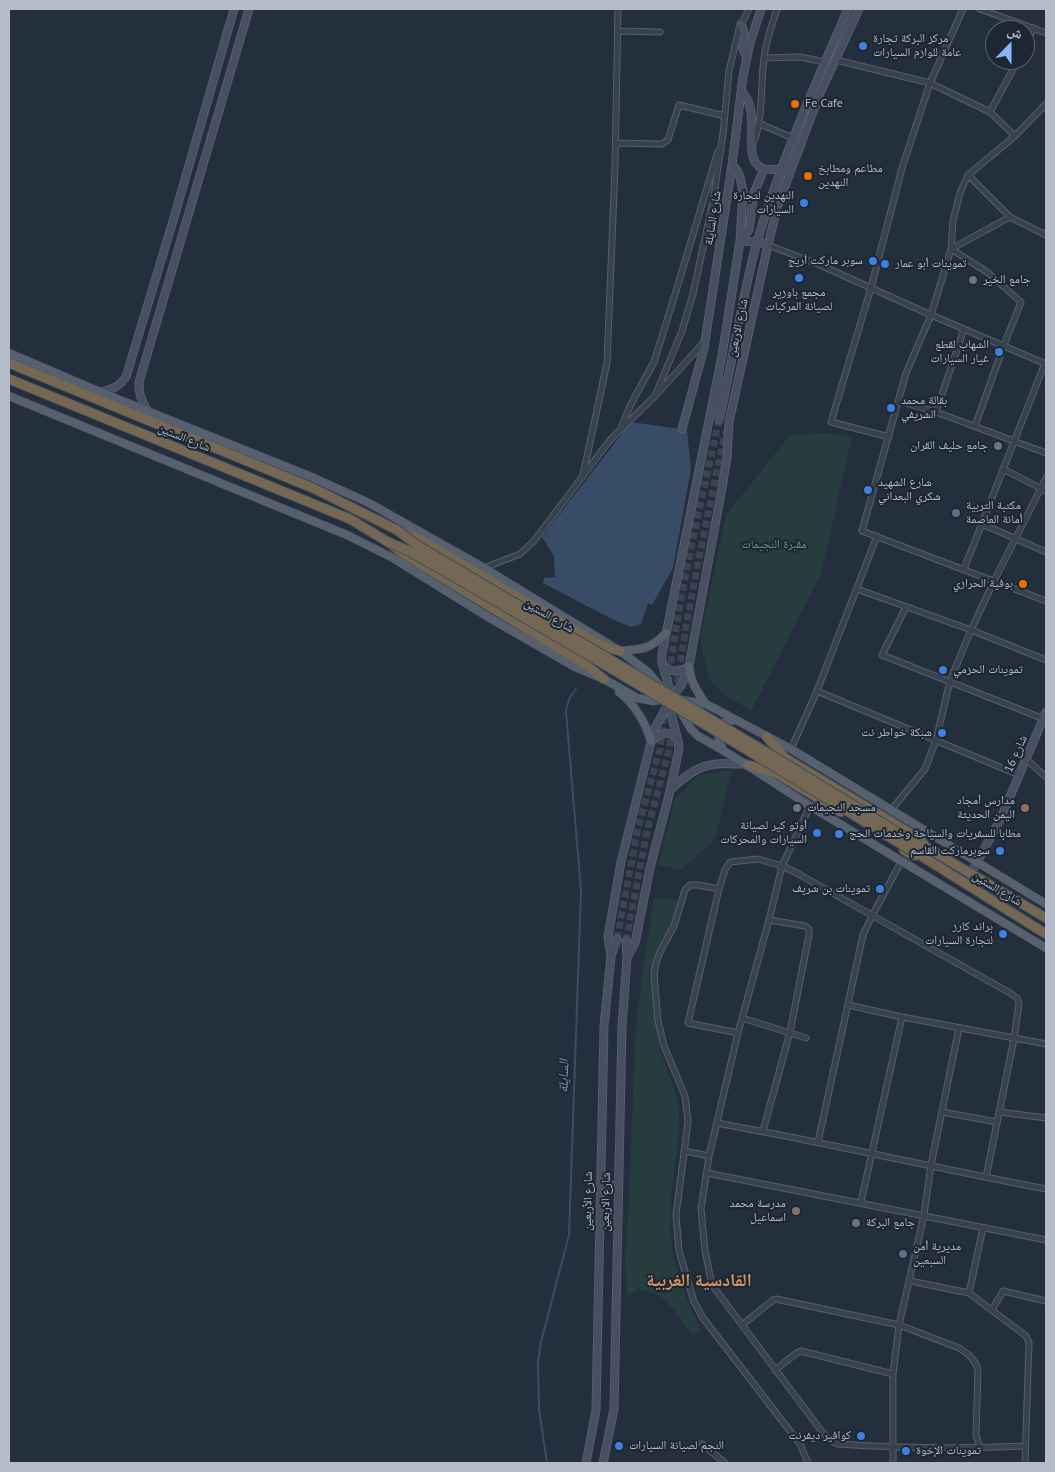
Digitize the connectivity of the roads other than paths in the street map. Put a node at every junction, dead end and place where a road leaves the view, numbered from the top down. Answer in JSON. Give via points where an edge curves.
{"nodes":[{"id":1,"x":234,"y":9,"type":"edge"},
{"id":2,"x":248,"y":9,"type":"edge"},
{"id":3,"x":618,"y":9,"type":"edge"},
{"id":4,"x":749,"y":9,"type":"edge"},
{"id":5,"x":761,"y":9,"type":"edge"},
{"id":6,"x":777,"y":9,"type":"edge"},
{"id":7,"x":848,"y":9,"type":"edge"},
{"id":8,"x":859,"y":9,"type":"edge"},
{"id":9,"x":963,"y":9,"type":"edge"},
{"id":10,"x":980,"y":9,"type":"edge"},
{"id":11,"x":1011,"y":20,"type":"edge"},
{"id":12,"x":741,"y":24,"type":"junction"},
{"id":13,"x":618,"y":31,"type":"junction"},
{"id":14,"x":660,"y":32,"type":"dead end"},
{"id":15,"x":747,"y":57,"type":"junction"},
{"id":16,"x":764,"y":58,"type":"junction"},
{"id":17,"x":836,"y":60,"type":"junction"},
{"id":18,"x":825,"y":62,"type":"junction"},
{"id":19,"x":1013,"y":70,"type":"edge"},
{"id":20,"x":930,"y":82,"type":"junction"},
{"id":21,"x":813,"y":90,"type":"junction"},
{"id":22,"x":742,"y":92,"type":"junction"},
{"id":23,"x":820,"y":93,"type":"junction"},
{"id":24,"x":1046,"y":104,"type":"edge"},
{"id":25,"x":990,"y":112,"type":"junction"},
{"id":26,"x":724,"y":116,"type":"junction"},
{"id":27,"x":760,"y":124,"type":"junction"},
{"id":28,"x":723,"y":134,"type":"junction"},
{"id":29,"x":1015,"y":136,"type":"junction"},
{"id":30,"x":793,"y":138,"type":"junction"},
{"id":31,"x":615,"y":143,"type":"junction"},
{"id":32,"x":751,"y":149,"type":"junction"},
{"id":33,"x":732,"y":165,"type":"junction"},
{"id":34,"x":764,"y":169,"type":"junction"},
{"id":35,"x":781,"y":169,"type":"junction"},
{"id":36,"x":968,"y":175,"type":"junction"},
{"id":37,"x":1010,"y":217,"type":"junction"},
{"id":38,"x":173,"y":221,"type":"junction"},
{"id":39,"x":187,"y":221,"type":"junction"},
{"id":40,"x":1046,"y":235,"type":"edge"},
{"id":41,"x":740,"y":241,"type":"junction"},
{"id":42,"x":757,"y":242,"type":"junction"},
{"id":43,"x":768,"y":245,"type":"junction"},
{"id":44,"x":951,"y":249,"type":"junction"},
{"id":45,"x":871,"y":288,"type":"junction"},
{"id":46,"x":931,"y":315,"type":"junction"},
{"id":47,"x":964,"y":329,"type":"junction"},
{"id":48,"x":706,"y":341,"type":"junction"},
{"id":49,"x":1004,"y":345,"type":"junction"},
{"id":50,"x":9,"y":353,"type":"edge"},
{"id":51,"x":722,"y":356,"type":"junction"},
{"id":52,"x":9,"y":363,"type":"edge"},
{"id":53,"x":1046,"y":364,"type":"edge"},
{"id":54,"x":9,"y":379,"type":"edge"},
{"id":55,"x":100,"y":392,"type":"junction"},
{"id":56,"x":9,"y":396,"type":"edge"},
{"id":57,"x":655,"y":396,"type":"junction"},
{"id":58,"x":899,"y":401,"type":"junction"},
{"id":59,"x":148,"y":411,"type":"junction"},
{"id":60,"x":936,"y":412,"type":"junction"},
{"id":61,"x":975,"y":426,"type":"junction"},
{"id":62,"x":682,"y":429,"type":"dead end"},
{"id":63,"x":620,"y":431,"type":"junction"},
{"id":64,"x":889,"y":437,"type":"junction"},
{"id":65,"x":1015,"y":441,"type":"junction"},
{"id":66,"x":1046,"y":453,"type":"edge"},
{"id":67,"x":1004,"y":469,"type":"junction"},
{"id":68,"x":583,"y":475,"type":"junction"},
{"id":69,"x":1046,"y":478,"type":"edge"},
{"id":70,"x":1044,"y":490,"type":"edge"},
{"id":71,"x":982,"y":524,"type":"junction"},
{"id":72,"x":397,"y":530,"type":"junction"},
{"id":73,"x":877,"y":536,"type":"junction"},
{"id":74,"x":1016,"y":539,"type":"junction"},
{"id":75,"x":388,"y":542,"type":"junction"},
{"id":76,"x":1046,"y":552,"type":"edge"},
{"id":77,"x":484,"y":568,"type":"junction"},
{"id":78,"x":964,"y":569,"type":"junction"},
{"id":79,"x":994,"y":581,"type":"junction"},
{"id":80,"x":857,"y":589,"type":"junction"},
{"id":81,"x":1046,"y":601,"type":"edge"},
{"id":82,"x":906,"y":607,"type":"junction"},
{"id":83,"x":971,"y":630,"type":"junction"},
{"id":84,"x":666,"y":633,"type":"junction"},
{"id":85,"x":620,"y":651,"type":"junction"},
{"id":86,"x":1046,"y":660,"type":"edge"},
{"id":87,"x":662,"y":663,"type":"junction"},
{"id":88,"x":688,"y":666,"type":"junction"},
{"id":89,"x":604,"y":679,"type":"junction"},
{"id":90,"x":950,"y":682,"type":"junction"},
{"id":91,"x":817,"y":690,"type":"junction"},
{"id":92,"x":671,"y":699,"type":"junction"},
{"id":93,"x":706,"y":704,"type":"junction"},
{"id":94,"x":1045,"y":716,"type":"edge"},
{"id":95,"x":734,"y":720,"type":"junction"},
{"id":96,"x":767,"y":737,"type":"junction"},
{"id":97,"x":936,"y":740,"type":"junction"},
{"id":98,"x":651,"y":741,"type":"junction"},
{"id":99,"x":678,"y":741,"type":"junction"},
{"id":100,"x":791,"y":749,"type":"junction"},
{"id":101,"x":723,"y":750,"type":"junction"},
{"id":102,"x":1026,"y":759,"type":"junction"},
{"id":103,"x":748,"y":764,"type":"junction"},
{"id":104,"x":1019,"y":775,"type":"junction"},
{"id":105,"x":1046,"y":777,"type":"edge"},
{"id":106,"x":670,"y":791,"type":"junction"},
{"id":107,"x":810,"y":806,"type":"junction"},
{"id":108,"x":891,"y":810,"type":"junction"},
{"id":109,"x":919,"y":849,"type":"junction"},
{"id":110,"x":902,"y":860,"type":"junction"},
{"id":111,"x":976,"y":862,"type":"junction"},
{"id":112,"x":782,"y":866,"type":"junction"},
{"id":113,"x":971,"y":873,"type":"junction"},
{"id":114,"x":964,"y":884,"type":"junction"},
{"id":115,"x":719,"y":889,"type":"junction"},
{"id":116,"x":1046,"y":904,"type":"edge"},
{"id":117,"x":872,"y":916,"type":"junction"},
{"id":118,"x":1046,"y":918,"type":"edge"},
{"id":119,"x":769,"y":920,"type":"junction"},
{"id":120,"x":1046,"y":934,"type":"edge"},
{"id":121,"x":617,"y":939,"type":"tunnel mouth"},
{"id":122,"x":626,"y":941,"type":"tunnel mouth"},
{"id":123,"x":1046,"y":948,"type":"edge"},
{"id":124,"x":611,"y":956,"type":"junction"},
{"id":125,"x":627,"y":958,"type":"junction"},
{"id":126,"x":848,"y":1006,"type":"junction"},
{"id":127,"x":902,"y":1017,"type":"junction"},
{"id":128,"x":742,"y":1018,"type":"junction"},
{"id":129,"x":958,"y":1028,"type":"junction"},
{"id":130,"x":790,"y":1032,"type":"junction"},
{"id":131,"x":738,"y":1033,"type":"junction"},
{"id":132,"x":806,"y":1038,"type":"dead end"},
{"id":133,"x":1014,"y":1039,"type":"junction"},
{"id":134,"x":1046,"y":1044,"type":"edge"},
{"id":135,"x":942,"y":1112,"type":"junction"},
{"id":136,"x":999,"y":1112,"type":"junction"},
{"id":137,"x":1046,"y":1118,"type":"edge"},
{"id":138,"x":997,"y":1122,"type":"junction"},
{"id":139,"x":717,"y":1123,"type":"junction"},
{"id":140,"x":763,"y":1131,"type":"junction"},
{"id":141,"x":818,"y":1142,"type":"junction"},
{"id":142,"x":684,"y":1151,"type":"junction"},
{"id":143,"x":872,"y":1153,"type":"junction"},
{"id":144,"x":709,"y":1156,"type":"junction"},
{"id":145,"x":931,"y":1165,"type":"junction"},
{"id":146,"x":707,"y":1172,"type":"junction"},
{"id":147,"x":986,"y":1177,"type":"junction"},
{"id":148,"x":600,"y":1185,"type":"junction"},
{"id":149,"x":618,"y":1185,"type":"junction"},
{"id":150,"x":1046,"y":1189,"type":"edge"},
{"id":151,"x":861,"y":1202,"type":"junction"},
{"id":152,"x":924,"y":1215,"type":"junction"},
{"id":153,"x":983,"y":1228,"type":"junction"},
{"id":154,"x":1046,"y":1240,"type":"edge"},
{"id":155,"x":910,"y":1281,"type":"junction"},
{"id":156,"x":969,"y":1293,"type":"junction"},
{"id":157,"x":1046,"y":1300,"type":"edge"},
{"id":158,"x":992,"y":1310,"type":"junction"},
{"id":159,"x":742,"y":1325,"type":"junction"},
{"id":160,"x":899,"y":1325,"type":"junction"},
{"id":161,"x":775,"y":1370,"type":"junction"},
{"id":162,"x":893,"y":1374,"type":"junction"},
{"id":163,"x":702,"y":1444,"type":"dead end"},
{"id":164,"x":1025,"y":1446,"type":"junction"},
{"id":165,"x":894,"y":1448,"type":"junction"},
{"id":166,"x":980,"y":1448,"type":"junction"},
{"id":167,"x":586,"y":1463,"type":"edge"},
{"id":168,"x":603,"y":1463,"type":"edge"},
{"id":169,"x":725,"y":1463,"type":"edge"},
{"id":170,"x":808,"y":1463,"type":"edge"},
{"id":171,"x":893,"y":1463,"type":"edge"},
{"id":172,"x":1025,"y":1463,"type":"edge"}],
"edges":[{"from":1,"to":38,"type":"main road"},
{"from":2,"to":39,"type":"main road"},
{"from":3,"to":13,"type":"street"},
{"from":4,"to":12,"type":"street"},
{"from":5,"to":15,"type":"main road","name":"شارع السايلة"},
{"from":6,"to":16,"type":"street"},
{"from":7,"to":18,"type":"main road","name":"شارع الاربعين"},
{"from":8,"to":17,"type":"main road","name":"شارع الاربعين"},
{"from":9,"to":20,"type":"street"},
{"from":10,"to":11,"type":"street"},
{"from":12,"to":15,"type":"main road","via":[[744,29],[742,50]]},
{"from":12,"to":26,"type":"street","via":[[729,71]]},
{"from":13,"to":14,"type":"street"},
{"from":13,"to":31,"type":"street"},
{"from":15,"to":22,"type":"main road","name":"شارع السايلة"},
{"from":16,"to":18,"type":"street","via":[[800,57]]},
{"from":16,"to":27,"type":"street"},
{"from":17,"to":20,"type":"street"},
{"from":17,"to":23,"type":"main road","name":"شارع الاربعين"},
{"from":18,"to":21,"type":"main road","name":"شارع الاربعين"},
{"from":19,"to":25,"type":"street"},
{"from":20,"to":25,"type":"street"},
{"from":20,"to":45,"type":"street","via":[[902,168]]},
{"from":21,"to":23,"type":"main road"},
{"from":21,"to":30,"type":"main road","name":"شارع الاربعين"},
{"from":22,"to":32,"type":"main road","via":[[752,111]]},
{"from":22,"to":33,"type":"main road","name":"شارع السايلة"},
{"from":23,"to":43,"type":"main road","name":"شارع الاربعين","via":[[778,205]]},
{"from":24,"to":29,"type":"street"},
{"from":25,"to":29,"type":"street"},
{"from":26,"to":28,"type":"street"},
{"from":26,"to":31,"type":"street","via":[[679,105],[672,131],[662,144]]},
{"from":27,"to":30,"type":"street"},
{"from":27,"to":32,"type":"street"},
{"from":28,"to":57,"type":"street","via":[[713,201],[693,294]]},
{"from":28,"to":63,"type":"street","via":[[654,362]]},
{"from":29,"to":36,"type":"street"},
{"from":30,"to":35,"type":"main road","name":"شارع الاربعين"},
{"from":31,"to":68,"type":"street","via":[[608,363]]},
{"from":32,"to":34,"type":"main road","via":[[754,162]]},
{"from":33,"to":41,"type":"main road","via":[[740,177],[743,192]]},
{"from":33,"to":48,"type":"main road","name":"شارع السايلة"},
{"from":34,"to":35,"type":"main road"},
{"from":34,"to":41,"type":"main road","via":[[754,193],[749,230]]},
{"from":35,"to":42,"type":"main road","name":"شارع الاربعين"},
{"from":36,"to":37,"type":"street"},
{"from":36,"to":44,"type":"street","via":[[953,221]]},
{"from":37,"to":40,"type":"street"},
{"from":37,"to":44,"type":"street"},
{"from":38,"to":39,"type":"main road"},
{"from":38,"to":55,"type":"main road","via":[[126,377],[119,386]]},
{"from":39,"to":59,"type":"main road","via":[[139,382],[141,401]]},
{"from":41,"to":42,"type":"main road"},
{"from":41,"to":51,"type":"main road"},
{"from":42,"to":43,"type":"main road"},
{"from":42,"to":51,"type":"main road","name":"شارع الاربعين","via":[[719,420]]},
{"from":43,"to":45,"type":"street"},
{"from":43,"to":88,"type":"main road","name":"شارع الاربعين","via":[[729,422],[722,488]]},
{"from":44,"to":46,"type":"street"},
{"from":44,"to":49,"type":"street","via":[[987,272],[1021,302]]},
{"from":45,"to":46,"type":"street"},
{"from":45,"to":64,"type":"street","via":[[831,422]]},
{"from":46,"to":47,"type":"street"},
{"from":46,"to":58,"type":"street","via":[[906,373]]},
{"from":47,"to":49,"type":"street"},
{"from":47,"to":60,"type":"street"},
{"from":48,"to":57,"type":"street"},
{"from":48,"to":62,"type":"main road","name":"شارع السايلة"},
{"from":49,"to":53,"type":"street"},
{"from":49,"to":61,"type":"street"},
{"from":50,"to":55,"type":"main road","name":"شارع الستين"},
{"from":51,"to":84,"type":"main road"},
{"from":52,"to":72,"type":"highway","name":"شارع الستين","via":[[315,489]]},
{"from":53,"to":65,"type":"street"},
{"from":54,"to":75,"type":"highway","name":"شارع الستين","via":[[350,519]]},
{"from":55,"to":59,"type":"main road","name":"شارع الستين"},
{"from":56,"to":89,"type":"main road","via":[[348,535],[393,558],[575,667]]},
{"from":57,"to":63,"type":"street"},
{"from":58,"to":60,"type":"street"},
{"from":58,"to":64,"type":"street"},
{"from":59,"to":77,"type":"main road","name":"شارع الستين","via":[[369,503]]},
{"from":60,"to":61,"type":"street"},
{"from":61,"to":65,"type":"street"},
{"from":63,"to":68,"type":"street"},
{"from":64,"to":73,"type":"street","via":[[862,530]]},
{"from":65,"to":66,"type":"street"},
{"from":65,"to":67,"type":"street"},
{"from":67,"to":70,"type":"street"},
{"from":67,"to":71,"type":"street"},
{"from":68,"to":77,"type":"street","via":[[534,541],[520,554]]},
{"from":69,"to":70,"type":"street"},
{"from":70,"to":74,"type":"street"},
{"from":71,"to":74,"type":"street"},
{"from":71,"to":78,"type":"street"},
{"from":72,"to":85,"type":"highway","via":[[593,641]]},
{"from":72,"to":109,"type":"highway","name":"شارع الستين","bridge":true,"via":[[417,545],[783,762]]},
{"from":73,"to":78,"type":"street"},
{"from":73,"to":80,"type":"street"},
{"from":74,"to":76,"type":"street"},
{"from":74,"to":79,"type":"street"},
{"from":75,"to":89,"type":"highway","via":[[582,662]]},
{"from":75,"to":109,"type":"highway","name":"شارع الستين","bridge":true,"via":[[559,636]]},
{"from":77,"to":85,"type":"main road","name":"شارع الستين"},
{"from":78,"to":79,"type":"street"},
{"from":79,"to":81,"type":"street"},
{"from":79,"to":83,"type":"street"},
{"from":80,"to":82,"type":"street"},
{"from":80,"to":91,"type":"street"},
{"from":82,"to":83,"type":"street"},
{"from":82,"to":90,"type":"street","via":[[882,655]]},
{"from":83,"to":86,"type":"street"},
{"from":83,"to":90,"type":"street"},
{"from":84,"to":85,"type":"main road","via":[[648,647]]},
{"from":84,"to":87,"type":"main road"},
{"from":85,"to":89,"type":"main road","via":[[625,662],[622,675],[617,679]]},
{"from":85,"to":92,"type":"main road","name":"شارع الستين","via":[[648,672]]},
{"from":87,"to":88,"type":"main road","via":[[677,672]]},
{"from":87,"to":92,"type":"main road"},
{"from":88,"to":92,"type":"main road","name":"شارع الاربعين","via":[[682,684]]},
{"from":88,"to":93,"type":"main road","via":[[691,681]]},
{"from":89,"to":92,"type":"main road","via":[[642,699]]},
{"from":89,"to":98,"type":"main road","via":[[637,710]]},
{"from":90,"to":94,"type":"street"},
{"from":90,"to":97,"type":"street"},
{"from":91,"to":97,"type":"street"},
{"from":91,"to":100,"type":"street"},
{"from":92,"to":93,"type":"main road"},
{"from":92,"to":98,"type":"main road","name":"شارع الاربعين"},
{"from":92,"to":99,"type":"main road"},
{"from":92,"to":101,"type":"main road","name":"شارع الستين","via":[[698,736]]},
{"from":93,"to":95,"type":"main road","name":"شارع الستين"},
{"from":94,"to":102,"type":"main road","name":"شارع 16"},
{"from":95,"to":96,"type":"main road","name":"شارع الستين"},
{"from":95,"to":101,"type":"main road","via":[[719,727],[718,737]]},
{"from":96,"to":100,"type":"main road","name":"شارع الستين"},
{"from":96,"to":109,"type":"highway","via":[[785,758],[920,839]]},
{"from":97,"to":104,"type":"street"},
{"from":97,"to":108,"type":"street","via":[[924,769]]},
{"from":98,"to":99,"type":"main road","via":[[659,734],[668,733]]},
{"from":98,"to":124,"type":"main road","name":"شارع الاربعين","via":[[621,862],[608,937]]},
{"from":99,"to":106,"type":"main road"},
{"from":100,"to":108,"type":"main road","name":"شارع الستين"},
{"from":101,"to":103,"type":"main road","name":"شارع الستين"},
{"from":102,"to":104,"type":"main road","name":"شارع 16"},
{"from":102,"to":105,"type":"street"},
{"from":103,"to":106,"type":"main road","via":[[707,765],[696,769]]},
{"from":103,"to":107,"type":"main road","name":"شارع الستين"},
{"from":103,"to":109,"type":"highway","via":[[776,773],[912,855]]},
{"from":104,"to":111,"type":"main road","name":"شارع 16","via":[[1000,820]]},
{"from":106,"to":125,"type":"main road","via":[[635,943]]},
{"from":107,"to":110,"type":"main road","name":"شارع الستين"},
{"from":107,"to":112,"type":"street"},
{"from":108,"to":111,"type":"main road","name":"شارع الستين"},
{"from":109,"to":113,"type":"highway","name":"شارع الستين"},
{"from":109,"to":114,"type":"highway","name":"شارع الستين"},
{"from":110,"to":117,"type":"street"},
{"from":110,"to":123,"type":"main road","name":"شارع الستين"},
{"from":111,"to":113,"type":"main road","name":"شارع 16"},
{"from":111,"to":116,"type":"main road","name":"شارع الستين"},
{"from":112,"to":115,"type":"street","via":[[758,859],[730,862]]},
{"from":112,"to":117,"type":"street"},
{"from":112,"to":119,"type":"street"},
{"from":113,"to":114,"type":"main road","name":"شارع 16"},
{"from":113,"to":118,"type":"highway","name":"شارع الستين"},
{"from":114,"to":120,"type":"highway","name":"شارع الستين"},
{"from":115,"to":131,"type":"street","via":[[688,1023]]},
{"from":115,"to":142,"type":"street","via":[[698,884],[685,890],[655,969],[658,1021],[664,1046],[684,1096],[688,1122]]},
{"from":117,"to":126,"type":"street","via":[[863,935]]},
{"from":117,"to":133,"type":"street","via":[[1017,998]]},
{"from":119,"to":128,"type":"street"},
{"from":119,"to":130,"type":"street","via":[[810,929]]},
{"from":121,"to":124,"type":"main road","name":"شارع الأربعين"},
{"from":122,"to":125,"type":"main road","name":"شارع الاربعين"},
{"from":124,"to":148,"type":"main road","name":"شارع الأربعين","via":[[604,1026]]},
{"from":125,"to":149,"type":"main road","name":"شارع الاربعين"},
{"from":126,"to":127,"type":"street"},
{"from":126,"to":141,"type":"street"},
{"from":127,"to":129,"type":"street"},
{"from":127,"to":143,"type":"street"},
{"from":128,"to":130,"type":"street"},
{"from":128,"to":131,"type":"street"},
{"from":129,"to":133,"type":"street"},
{"from":129,"to":135,"type":"street"},
{"from":130,"to":132,"type":"street"},
{"from":130,"to":140,"type":"street"},
{"from":131,"to":139,"type":"street"},
{"from":133,"to":134,"type":"street"},
{"from":133,"to":136,"type":"street"},
{"from":135,"to":138,"type":"street"},
{"from":135,"to":145,"type":"street"},
{"from":136,"to":137,"type":"street"},
{"from":136,"to":138,"type":"street"},
{"from":138,"to":147,"type":"street"},
{"from":139,"to":140,"type":"street"},
{"from":139,"to":144,"type":"street"},
{"from":140,"to":141,"type":"street"},
{"from":141,"to":143,"type":"street"},
{"from":142,"to":144,"type":"street"},
{"from":142,"to":170,"type":"street","via":[[676,1216],[679,1251],[694,1302],[800,1444]]},
{"from":143,"to":145,"type":"street"},
{"from":143,"to":151,"type":"street"},
{"from":144,"to":146,"type":"street"},
{"from":145,"to":147,"type":"street"},
{"from":145,"to":152,"type":"street"},
{"from":146,"to":151,"type":"street"},
{"from":146,"to":159,"type":"street","via":[[701,1209],[712,1285]]},
{"from":147,"to":150,"type":"street"},
{"from":148,"to":149,"type":"main road"},
{"from":148,"to":167,"type":"main road","name":"شارع الأربعين","via":[[596,1410]]},
{"from":149,"to":168,"type":"main road","name":"شارع الاربعين","via":[[614,1409]]},
{"from":151,"to":152,"type":"street"},
{"from":152,"to":153,"type":"street"},
{"from":152,"to":155,"type":"street"},
{"from":153,"to":154,"type":"street"},
{"from":153,"to":156,"type":"street"},
{"from":155,"to":156,"type":"street"},
{"from":155,"to":160,"type":"street"},
{"from":156,"to":158,"type":"street"},
{"from":157,"to":158,"type":"street","via":[[1003,1291]]},
{"from":158,"to":164,"type":"street","via":[[1026,1336],[1029,1343]]},
{"from":159,"to":160,"type":"street","via":[[776,1300]]},
{"from":159,"to":161,"type":"street"},
{"from":160,"to":162,"type":"street"},
{"from":160,"to":166,"type":"street","via":[[958,1348],[976,1364],[976,1435]]},
{"from":161,"to":162,"type":"street","via":[[801,1351]]},
{"from":161,"to":165,"type":"street","via":[[830,1440],[838,1444]]},
{"from":162,"to":165,"type":"street"},
{"from":163,"to":169,"type":"street"},
{"from":164,"to":166,"type":"street"},
{"from":164,"to":172,"type":"street"},
{"from":165,"to":166,"type":"street"},
{"from":165,"to":171,"type":"street"}]}
